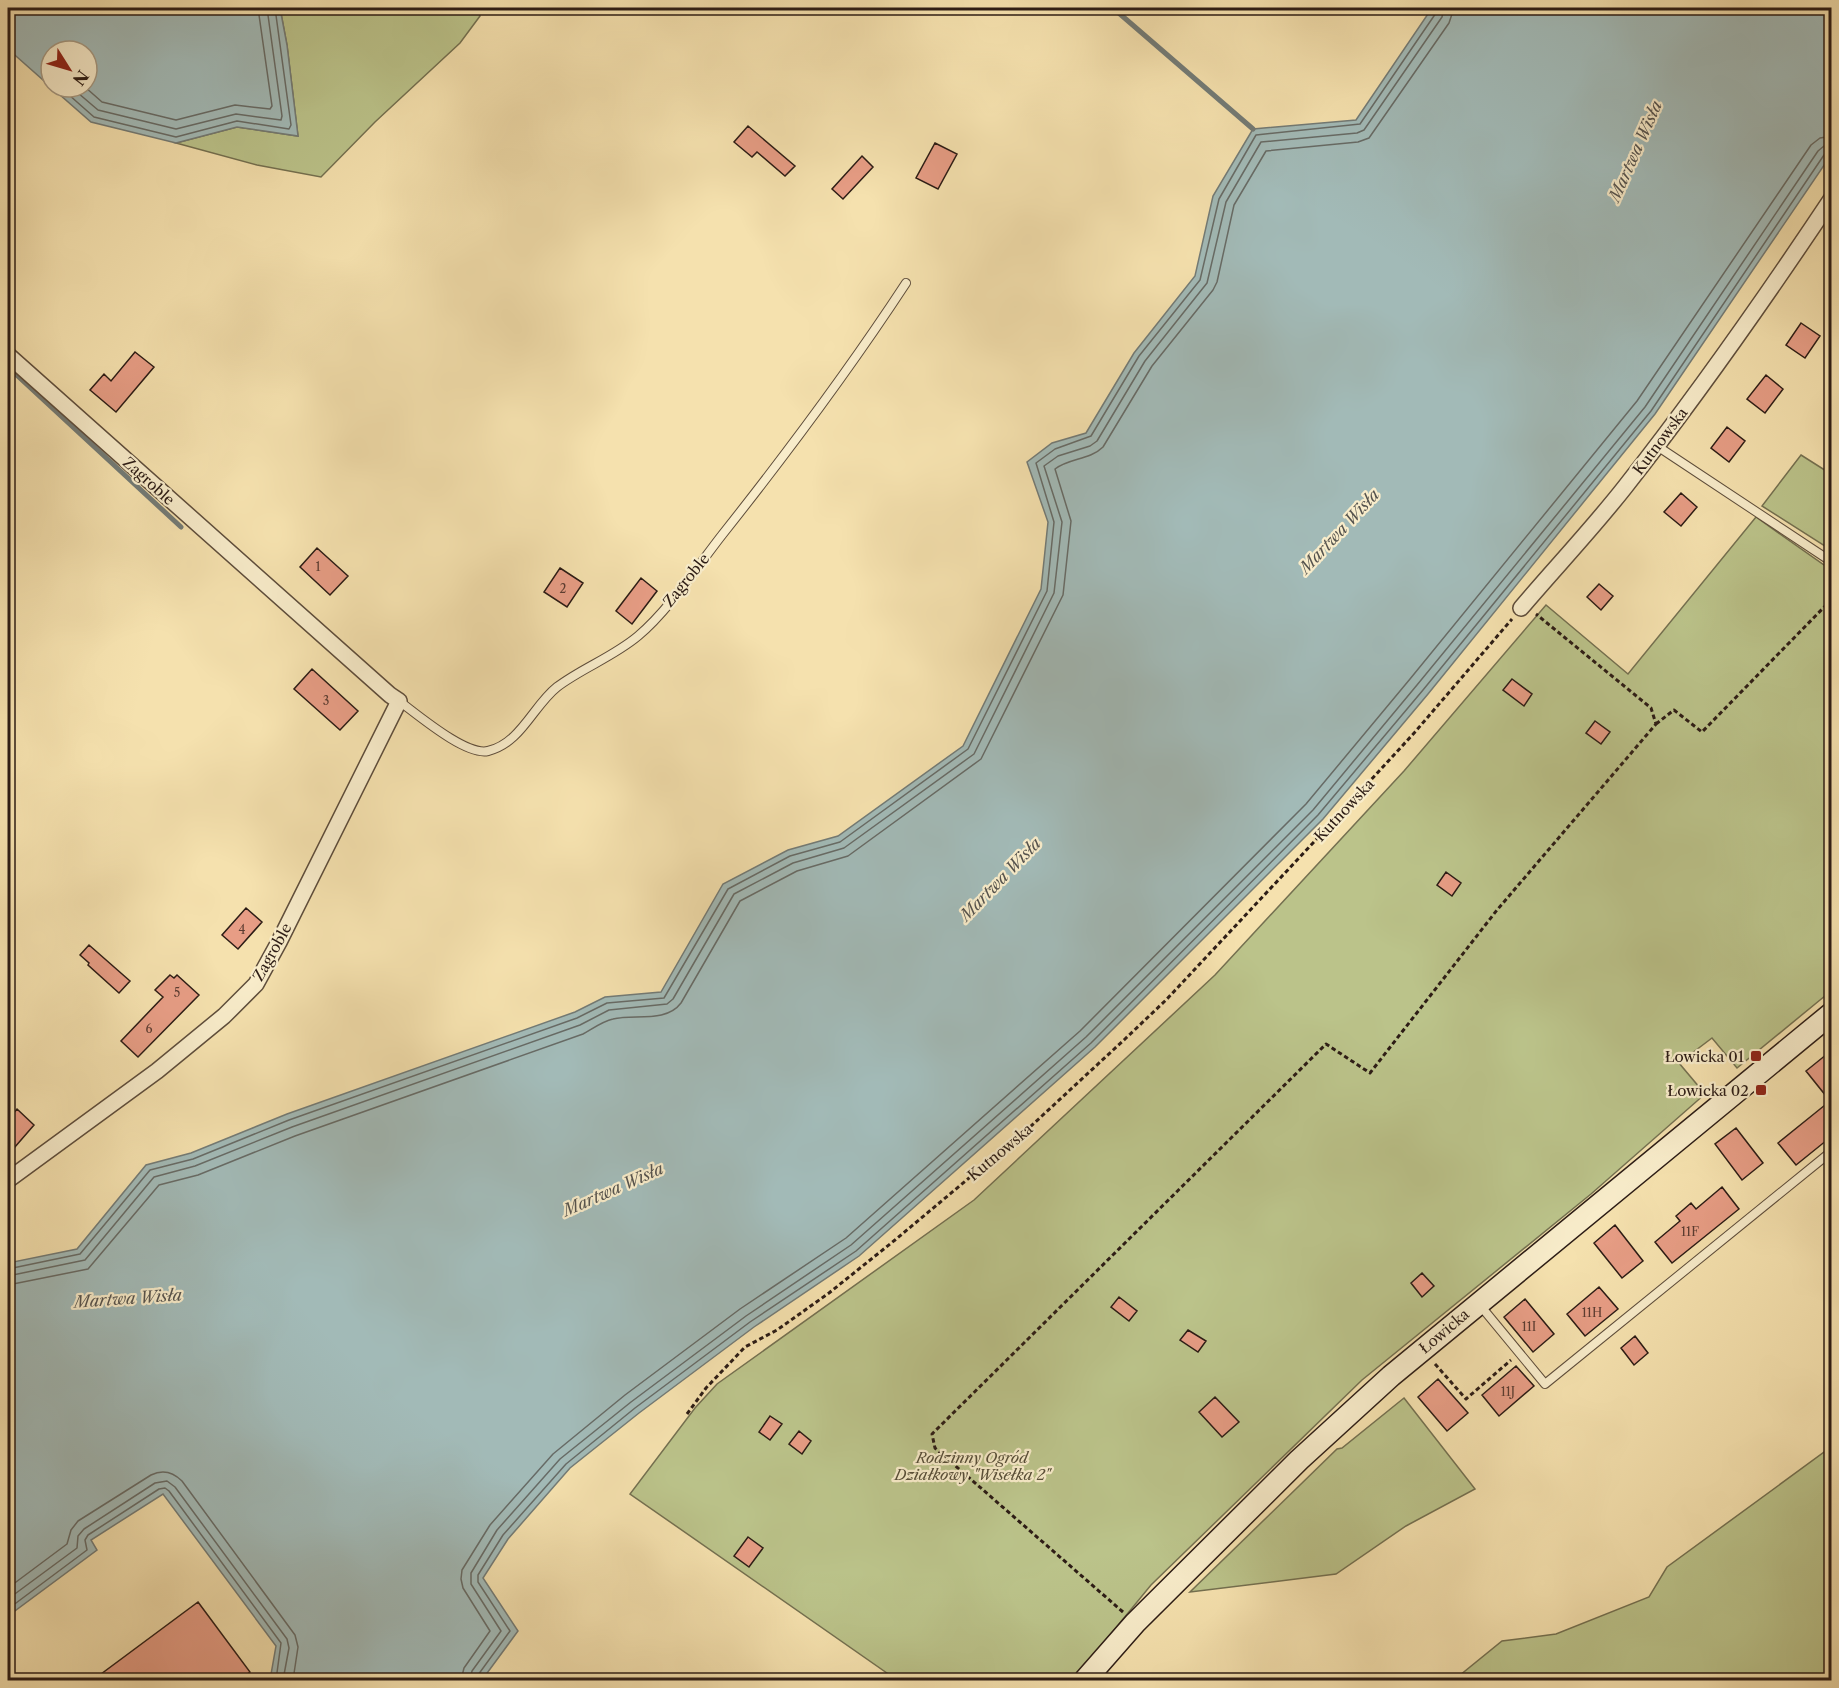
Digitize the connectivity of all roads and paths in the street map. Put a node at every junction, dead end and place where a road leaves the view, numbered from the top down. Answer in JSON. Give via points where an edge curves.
{"nodes":[{"id":1,"x":1832,"y":198,"type":"edge"},
{"id":2,"x":906,"y":283,"type":"dead end"},
{"id":3,"x":8,"y":355,"type":"edge"},
{"id":4,"x":1657,"y":446,"type":"junction"},
{"id":5,"x":1832,"y":562,"type":"edge"},
{"id":6,"x":1832,"y":599,"type":"edge"},
{"id":7,"x":1521,"y":608,"type":"joint"},
{"id":8,"x":1539,"y":616,"type":"dead end"},
{"id":9,"x":399,"y":701,"type":"junction"},
{"id":10,"x":1656,"y":724,"type":"junction"},
{"id":11,"x":1832,"y":1013,"type":"edge"},
{"id":12,"x":1832,"y":1151,"type":"edge"},
{"id":13,"x":8,"y":1180,"type":"edge"},
{"id":14,"x":1478,"y":1303,"type":"junction"},
{"id":15,"x":1520,"y":1352,"type":"junction"},
{"id":16,"x":1429,"y":1357,"type":"dead end"},
{"id":17,"x":687,"y":1414,"type":"dead end"},
{"id":18,"x":1135,"y":1623,"type":"junction"},
{"id":19,"x":1085,"y":1680,"type":"edge"}],
"edges":[{"from":1,"to":4,"type":"street","name":"Kutnowska"},
{"from":2,"to":9,"type":"lane","name":"Zagroble","via":[[796,441],[639,635],[558,687],[513,736],[487,751],[461,745]]},
{"from":3,"to":9,"type":"street","name":"Zagroble"},
{"from":4,"to":5,"type":"lane"},
{"from":4,"to":7,"type":"street","name":"Kutnowska"},
{"from":6,"to":10,"type":"path","via":[[1702,732],[1674,710]]},
{"from":7,"to":17,"type":"path","name":"Kutnowska","via":[[1415,732],[1158,1007],[1030,1127],[829,1293],[745,1347]]},
{"from":8,"to":10,"type":"path","via":[[1651,708]]},
{"from":9,"to":13,"type":"street","name":"Zagroble","via":[[256,984],[157,1071]]},
{"from":10,"to":18,"type":"path","via":[[1497,910],[1370,1073],[1326,1044],[932,1434],[935,1448]]},
{"from":11,"to":14,"type":"street","name":"Łowicka"},
{"from":12,"to":15,"type":"lane","via":[[1545,1384]]},
{"from":14,"to":15,"type":"lane"},
{"from":14,"to":18,"type":"street","name":"Łowicka","via":[[1299,1460]]},
{"from":15,"to":16,"type":"path","via":[[1466,1399]]},
{"from":18,"to":19,"type":"street","name":"Łowicka"}]}
